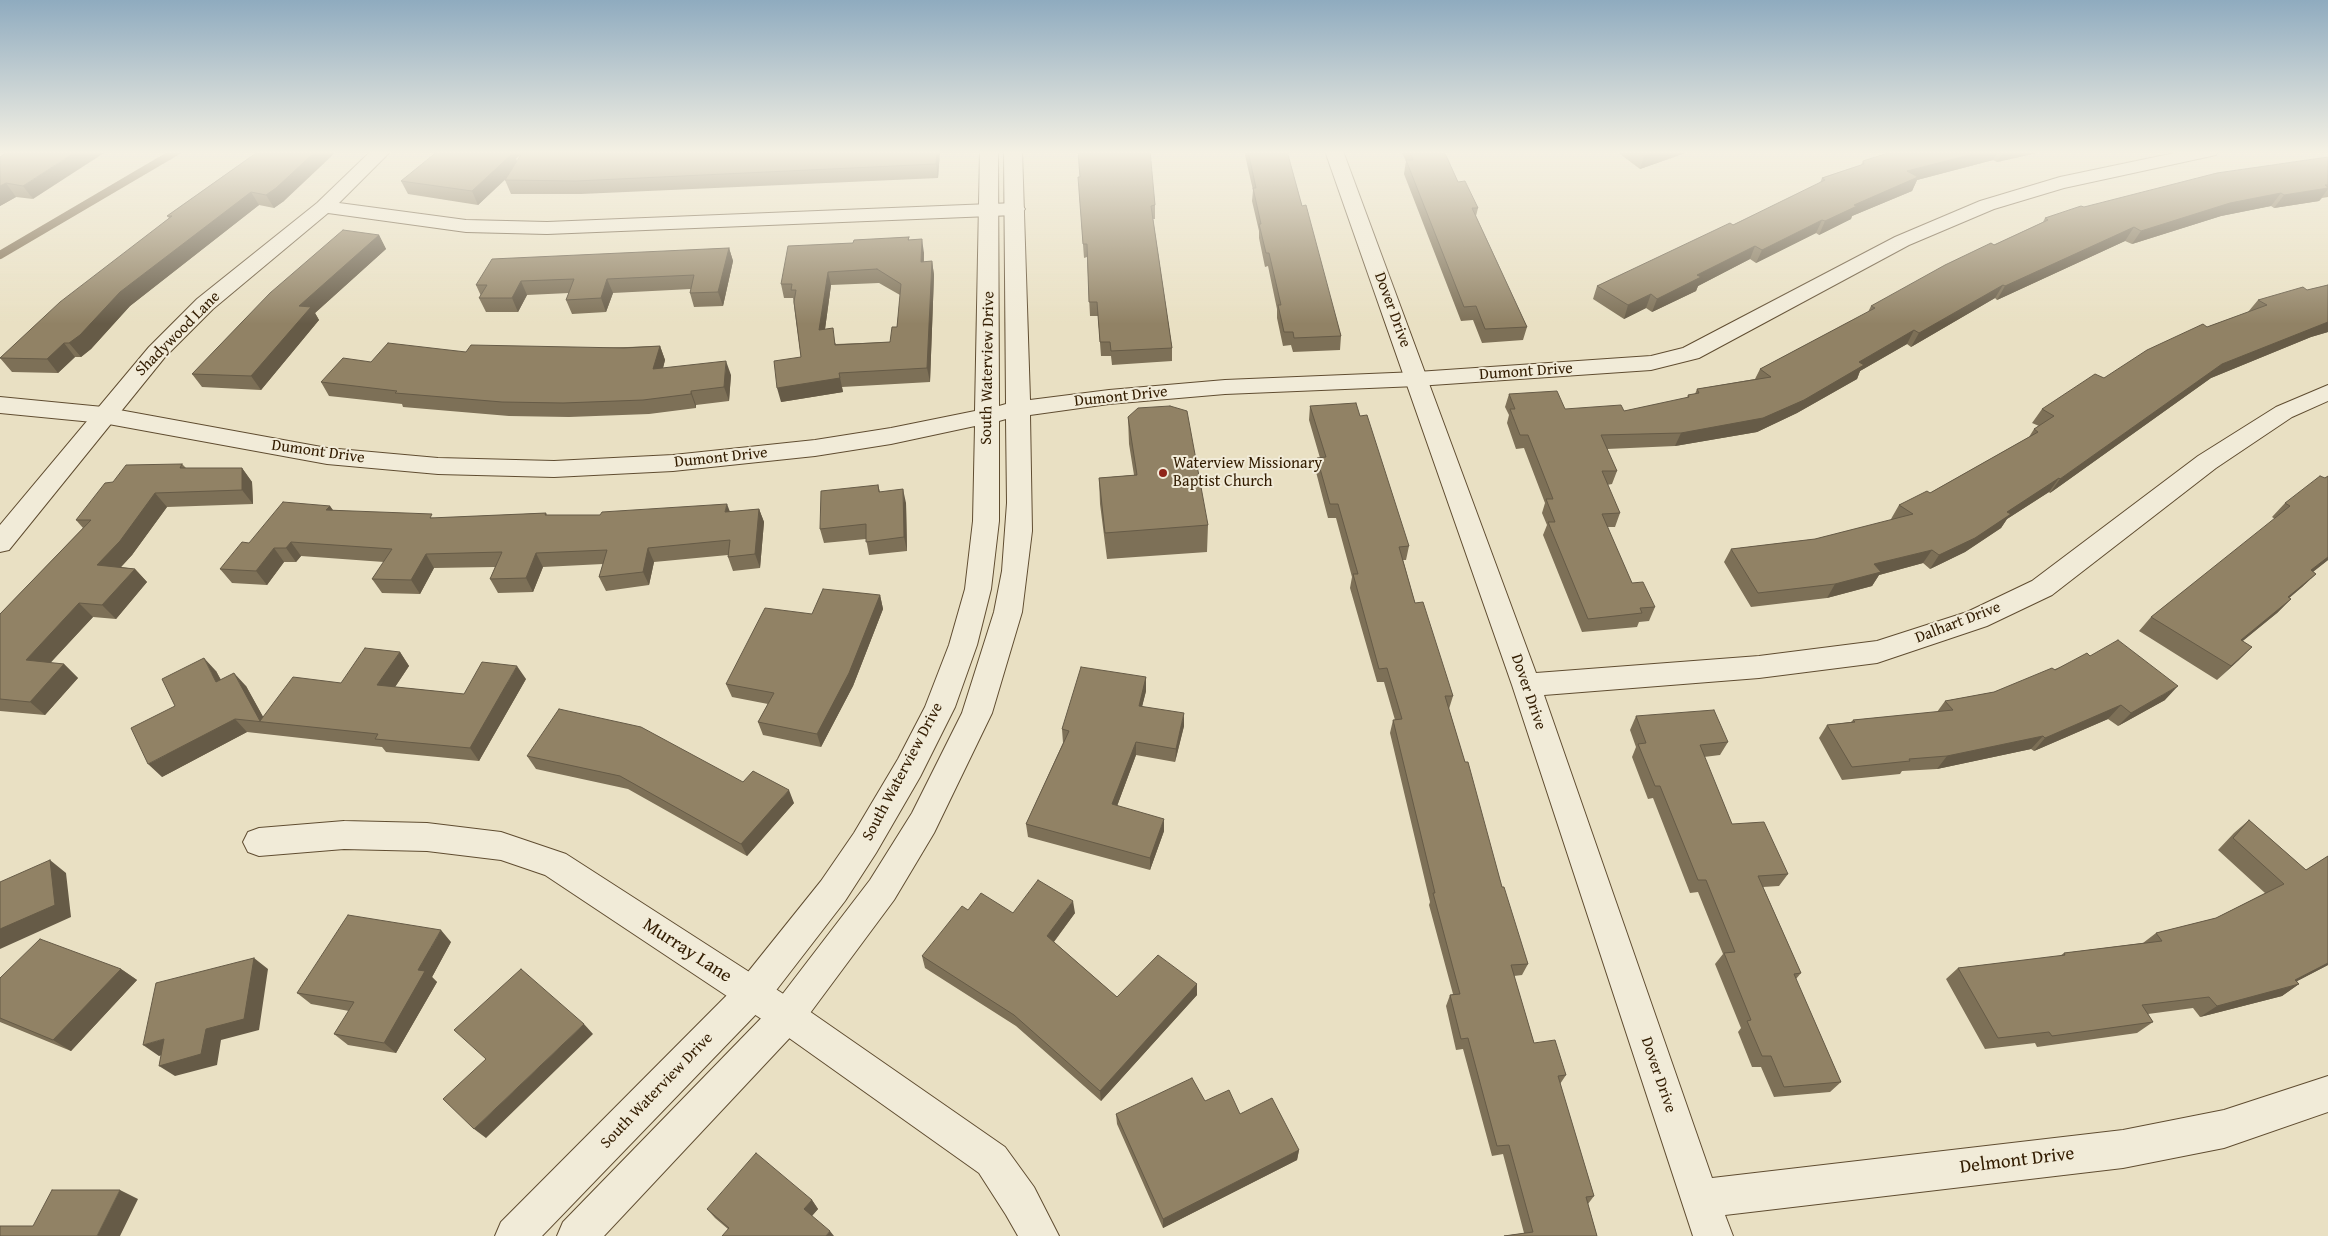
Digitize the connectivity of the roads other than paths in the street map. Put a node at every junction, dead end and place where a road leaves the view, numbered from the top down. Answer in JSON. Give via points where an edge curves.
{"nodes":[{"id":1,"x":322,"y":209,"type":"edge"},
{"id":2,"x":337,"y":209,"type":"edge"},
{"id":3,"x":1015,"y":209,"type":"joint"},
{"id":4,"x":1355,"y":209,"type":"edge"},
{"id":5,"x":1978,"y":209,"type":"edge"},
{"id":6,"x":989,"y":210,"type":"junction"},
{"id":7,"x":1417,"y":379,"type":"junction"},
{"id":8,"x":2328,"y":392,"type":"edge"},
{"id":9,"x":0,"y":405,"type":"edge"},
{"id":10,"x":1019,"y":409,"type":"junction"},
{"id":11,"x":103,"y":415,"type":"junction"},
{"id":12,"x":987,"y":416,"type":"junction"},
{"id":13,"x":0,"y":543,"type":"edge"},
{"id":14,"x":1526,"y":685,"type":"junction"},
{"id":15,"x":259,"y":842,"type":"dead end"},
{"id":16,"x":752,"y":994,"type":"junction"},
{"id":17,"x":786,"y":1016,"type":"junction"},
{"id":18,"x":2328,"y":1094,"type":"edge"},
{"id":19,"x":1700,"y":1199,"type":"junction"},
{"id":20,"x":516,"y":1236,"type":"edge"},
{"id":21,"x":577,"y":1236,"type":"edge"},
{"id":22,"x":1039,"y":1236,"type":"edge"},
{"id":23,"x":1713,"y":1236,"type":"edge"}],
"edges":[{"from":1,"to":11,"type":"street","name":"Shadywood Lane","via":[[205,304],[156,352]]},
{"from":2,"to":6,"type":"street","via":[[466,226],[546,228]]},
{"from":3,"to":6,"type":"street"},
{"from":3,"to":10,"type":"street","name":"South Waterview Drive"},
{"from":4,"to":7,"type":"street","name":"Dover Drive"},
{"from":5,"to":7,"type":"street","name":"Dumont Drive","via":[[1902,241],[1691,353],[1651,363]]},
{"from":6,"to":12,"type":"street","name":"South Waterview Drive"},
{"from":7,"to":10,"type":"street","name":"Dumont Drive","via":[[1225,388],[1109,397]]},
{"from":7,"to":14,"type":"street","name":"Dover Drive"},
{"from":8,"to":14,"type":"street","name":"Dalhart Drive","via":[[2284,412],[2207,462],[2042,588],[1977,619],[1877,652],[1758,666]]},
{"from":9,"to":11,"type":"street","name":"Dumont Drive"},
{"from":10,"to":12,"type":"street","name":"Dumont Drive"},
{"from":10,"to":17,"type":"street","name":"South Waterview Drive","via":[[1020,503],[1015,571],[1001,637],[977,713],[923,824],[882,890]]},
{"from":11,"to":12,"type":"street","name":"Dumont Drive","via":[[327,456],[438,466],[554,469],[674,463],[815,448]]},
{"from":11,"to":13,"type":"street","name":"Shadywood Lane"},
{"from":12,"to":16,"type":"street","name":"South Waterview Drive","via":[[986,522],[978,589],[963,645],[940,707],[910,768],[866,843],[833,891]]},
{"from":14,"to":19,"type":"street","name":"Dover Drive"},
{"from":15,"to":16,"type":"street","name":"Murray Lane","via":[[344,835],[427,837],[501,846],[555,864]]},
{"from":16,"to":17,"type":"street","name":"Murray Lane"},
{"from":16,"to":20,"type":"street","name":"South Waterview Drive"},
{"from":17,"to":21,"type":"street","name":"South Waterview Drive"},
{"from":17,"to":22,"type":"street","name":"Murray Lane","via":[[992,1160]]},
{"from":18,"to":19,"type":"street","name":"Delmont Drive","via":[[2224,1130],[2123,1149]]},
{"from":19,"to":23,"type":"street","name":"Dover Drive"}]}
